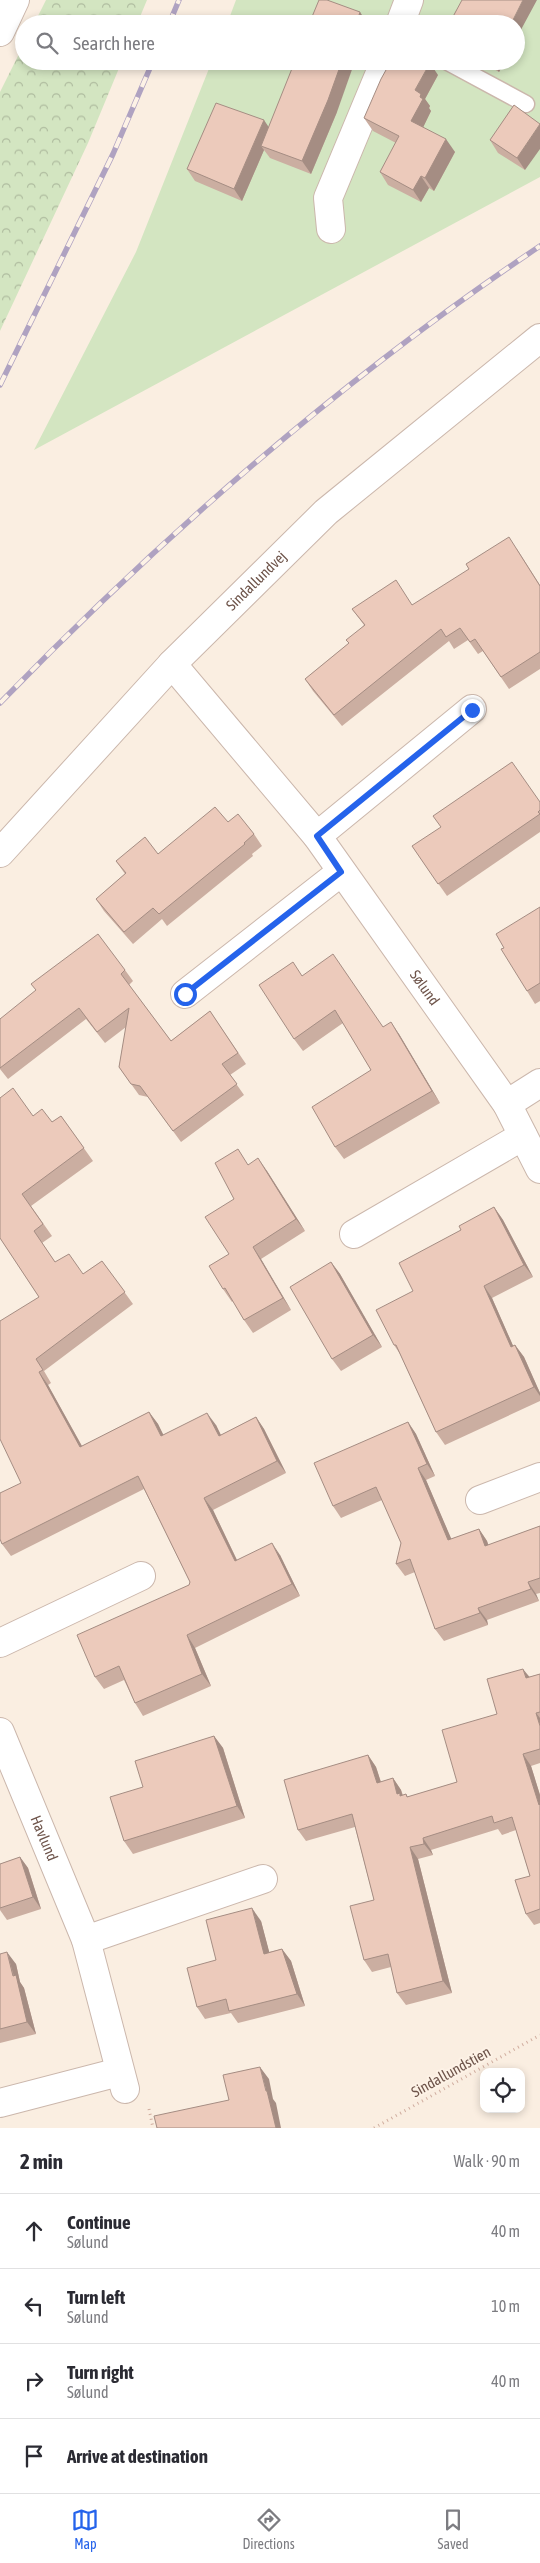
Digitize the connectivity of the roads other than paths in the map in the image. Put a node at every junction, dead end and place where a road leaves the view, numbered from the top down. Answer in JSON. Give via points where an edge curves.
{"nodes":[{"id":1,"x":15,"y":0,"type":"edge"},
{"id":2,"x":409,"y":0,"type":"edge"},
{"id":3,"x":403,"y":15,"type":"edge"},
{"id":4,"x":0,"y":32,"type":"edge"},
{"id":5,"x":381,"y":70,"type":"edge"},
{"id":6,"x":463,"y":70,"type":"edge"},
{"id":7,"x":526,"y":104,"type":"dead end"},
{"id":8,"x":331,"y":229,"type":"dead end"},
{"id":9,"x":540,"y":338,"type":"edge"},
{"id":10,"x":172,"y":664,"type":"junction"},
{"id":11,"x":472,"y":710,"type":"dead end"},
{"id":12,"x":317,"y":836,"type":"junction"},
{"id":13,"x":0,"y":853,"type":"edge"},
{"id":14,"x":341,"y":872,"type":"junction"},
{"id":15,"x":185,"y":994,"type":"dead end"},
{"id":16,"x":540,"y":1083,"type":"edge"},
{"id":17,"x":507,"y":1104,"type":"junction"},
{"id":18,"x":523,"y":1136,"type":"junction"},
{"id":19,"x":540,"y":1169,"type":"edge"},
{"id":20,"x":354,"y":1234,"type":"dead end"},
{"id":21,"x":540,"y":1477,"type":"edge"},
{"id":22,"x":480,"y":1500,"type":"dead end"},
{"id":23,"x":141,"y":1576,"type":"dead end"},
{"id":24,"x":0,"y":1643,"type":"edge"},
{"id":25,"x":1,"y":1736,"type":"edge"},
{"id":26,"x":263,"y":1879,"type":"dead end"},
{"id":27,"x":86,"y":1940,"type":"junction"},
{"id":28,"x":0,"y":2103,"type":"edge"}],
"edges":[{"from":1,"to":4,"type":"street"},
{"from":2,"to":3,"type":"street"},
{"from":5,"to":8,"type":"street","via":[[328,198]]},
{"from":6,"to":7,"type":"lane"},
{"from":9,"to":10,"type":"street","name":"Sindallundvej","via":[[326,512]]},
{"from":10,"to":12,"type":"street","name":"Sølund"},
{"from":10,"to":13,"type":"street","name":"Sindallundvej"},
{"from":11,"to":12,"type":"street"},
{"from":12,"to":14,"type":"street","name":"Sølund"},
{"from":14,"to":15,"type":"street"},
{"from":14,"to":17,"type":"street","name":"Sølund"},
{"from":16,"to":17,"type":"street"},
{"from":17,"to":18,"type":"street","name":"Sølund"},
{"from":18,"to":19,"type":"street","name":"Sølund"},
{"from":18,"to":20,"type":"street"},
{"from":21,"to":22,"type":"street"},
{"from":23,"to":24,"type":"street"},
{"from":25,"to":27,"type":"street","name":"Havlund"},
{"from":26,"to":27,"type":"street"},
{"from":27,"to":28,"type":"street","name":"Havlund","via":[[122,2081]]}]}
